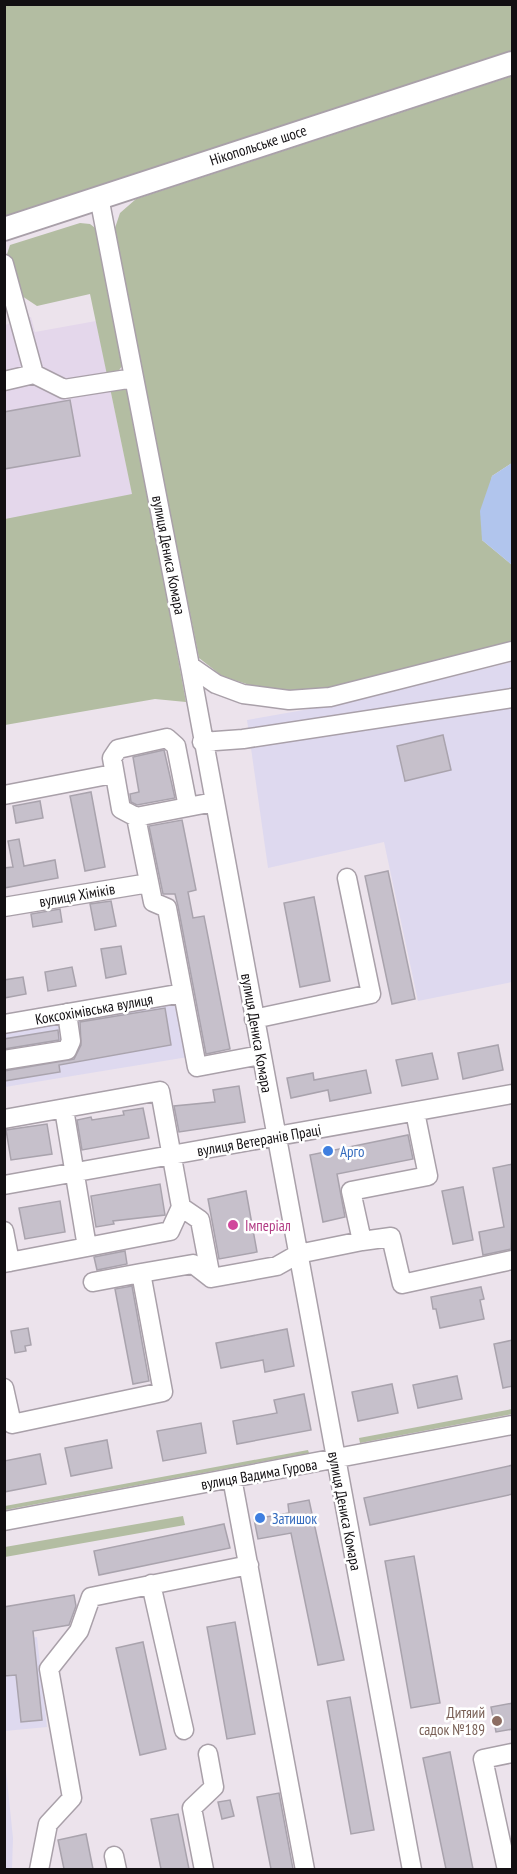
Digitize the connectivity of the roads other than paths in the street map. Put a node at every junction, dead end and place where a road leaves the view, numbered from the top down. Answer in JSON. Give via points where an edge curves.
{"nodes":[{"id":1,"x":513,"y":63,"type":"edge"},
{"id":2,"x":99,"y":197,"type":"junction"},
{"id":3,"x":4,"y":229,"type":"edge"},
{"id":4,"x":4,"y":264,"type":"edge"},
{"id":5,"x":34,"y":374,"type":"junction"},
{"id":6,"x":134,"y":378,"type":"junction"},
{"id":7,"x":4,"y":381,"type":"edge"},
{"id":8,"x":513,"y":651,"type":"edge"},
{"id":9,"x":190,"y":666,"type":"junction"},
{"id":10,"x":513,"y":698,"type":"edge"},
{"id":11,"x":202,"y":742,"type":"junction"},
{"id":12,"x":113,"y":774,"type":"junction"},
{"id":13,"x":4,"y":795,"type":"edge"},
{"id":14,"x":214,"y":802,"type":"junction"},
{"id":15,"x":188,"y":807,"type":"junction"},
{"id":16,"x":136,"y":817,"type":"junction"},
{"id":17,"x":347,"y":878,"type":"dead end"},
{"id":18,"x":149,"y":883,"type":"junction"},
{"id":19,"x":4,"y":907,"type":"edge"},
{"id":20,"x":183,"y":993,"type":"junction"},
{"id":21,"x":67,"y":1013,"type":"junction"},
{"id":22,"x":254,"y":1019,"type":"junction"},
{"id":23,"x":4,"y":1024,"type":"edge"},
{"id":24,"x":261,"y":1055,"type":"junction"},
{"id":25,"x":4,"y":1060,"type":"edge"},
{"id":26,"x":513,"y":1094,"type":"edge"},
{"id":27,"x":64,"y":1109,"type":"junction"},
{"id":28,"x":415,"y":1112,"type":"junction"},
{"id":29,"x":4,"y":1119,"type":"edge"},
{"id":30,"x":276,"y":1137,"type":"junction"},
{"id":31,"x":173,"y":1155,"type":"junction"},
{"id":32,"x":75,"y":1172,"type":"junction"},
{"id":33,"x":4,"y":1185,"type":"edge"},
{"id":34,"x":181,"y":1207,"type":"junction"},
{"id":35,"x":4,"y":1231,"type":"edge"},
{"id":36,"x":362,"y":1241,"type":"junction"},
{"id":37,"x":87,"y":1247,"type":"junction"},
{"id":38,"x":298,"y":1254,"type":"junction"},
{"id":39,"x":513,"y":1260,"type":"edge"},
{"id":40,"x":7,"y":1262,"type":"edge"},
{"id":41,"x":141,"y":1273,"type":"junction"},
{"id":42,"x":211,"y":1278,"type":"junction"},
{"id":43,"x":93,"y":1282,"type":"dead end"},
{"id":44,"x":4,"y":1388,"type":"edge"},
{"id":45,"x":513,"y":1425,"type":"edge"},
{"id":46,"x":336,"y":1460,"type":"junction"},
{"id":47,"x":232,"y":1478,"type":"junction"},
{"id":48,"x":4,"y":1521,"type":"edge"},
{"id":49,"x":249,"y":1565,"type":"junction"},
{"id":50,"x":151,"y":1584,"type":"junction"},
{"id":51,"x":184,"y":1730,"type":"dead end"},
{"id":52,"x":513,"y":1753,"type":"edge"},
{"id":53,"x":207,"y":1754,"type":"dead end"},
{"id":54,"x":507,"y":1846,"type":"edge"},
{"id":55,"x":39,"y":1869,"type":"edge"},
{"id":56,"x":204,"y":1869,"type":"edge"},
{"id":57,"x":305,"y":1869,"type":"edge"},
{"id":58,"x":412,"y":1869,"type":"edge"},
{"id":59,"x":507,"y":1869,"type":"edge"}],
"edges":[{"from":1,"to":2,"type":"main road","name":"Нікопольське шосе"},
{"from":2,"to":3,"type":"main road","name":"Нікопольське шосе"},
{"from":2,"to":6,"type":"street","name":"вулиця Дениса Комара"},
{"from":4,"to":5,"type":"street"},
{"from":5,"to":6,"type":"street","via":[[64,388]]},
{"from":5,"to":7,"type":"street"},
{"from":6,"to":9,"type":"street","name":"вулиця Дениса Комара"},
{"from":8,"to":9,"type":"street","via":[[330,698],[289,700],[243,694],[216,684]]},
{"from":9,"to":11,"type":"street","name":"вулиця Дениса Комара"},
{"from":10,"to":11,"type":"street"},
{"from":11,"to":14,"type":"street","name":"вулиця Дениса Комара"},
{"from":12,"to":13,"type":"street"},
{"from":12,"to":15,"type":"street","via":[[112,758],[118,749],[167,738],[176,746]]},
{"from":12,"to":16,"type":"street","via":[[121,809]]},
{"from":14,"to":15,"type":"street"},
{"from":14,"to":22,"type":"street","name":"вулиця Дениса Комара"},
{"from":15,"to":16,"type":"street"},
{"from":16,"to":18,"type":"street"},
{"from":17,"to":22,"type":"street","via":[[371,994]]},
{"from":18,"to":19,"type":"street","name":"вулиця Хіміків"},
{"from":18,"to":20,"type":"street","via":[[153,902],[167,908]]},
{"from":20,"to":21,"type":"street","name":"Коксохімівська вулиця"},
{"from":20,"to":24,"type":"street","via":[[197,1067]]},
{"from":21,"to":23,"type":"street","name":"Коксохімівська вулиця"},
{"from":21,"to":25,"type":"street","via":[[71,1041],[67,1050]]},
{"from":22,"to":24,"type":"street","name":"вулиця Дениса Комара"},
{"from":24,"to":30,"type":"street","name":"вулиця Дениса Комара"},
{"from":26,"to":28,"type":"street","name":"вулиця Ветеранів Праці"},
{"from":27,"to":29,"type":"street"},
{"from":27,"to":31,"type":"street","via":[[160,1091]]},
{"from":27,"to":32,"type":"street"},
{"from":28,"to":30,"type":"street","name":"вулиця Ветеранів Праці"},
{"from":28,"to":36,"type":"street","via":[[428,1176],[351,1191]]},
{"from":30,"to":31,"type":"street","name":"вулиця Ветеранів Праці"},
{"from":30,"to":38,"type":"street","name":"вулиця Дениса Комара"},
{"from":31,"to":32,"type":"street","name":"вулиця Ветеранів Праці"},
{"from":31,"to":34,"type":"street"},
{"from":32,"to":33,"type":"street","name":"вулиця Ветеранів Праці"},
{"from":32,"to":37,"type":"street"},
{"from":34,"to":37,"type":"street","via":[[170,1232]]},
{"from":34,"to":42,"type":"street","via":[[200,1220]]},
{"from":35,"to":40,"type":"street"},
{"from":36,"to":38,"type":"street"},
{"from":36,"to":39,"type":"street","via":[[391,1237],[402,1284]]},
{"from":37,"to":40,"type":"street"},
{"from":38,"to":42,"type":"street","via":[[277,1266]]},
{"from":38,"to":46,"type":"street","name":"вулиця Дениса Комара"},
{"from":41,"to":42,"type":"street","via":[[193,1264]]},
{"from":41,"to":43,"type":"street"},
{"from":41,"to":44,"type":"street","via":[[163,1392],[12,1424]]},
{"from":45,"to":46,"type":"street","name":"вулиця Вадима Гурова"},
{"from":46,"to":47,"type":"street","name":"вулиця Вадима Гурова"},
{"from":46,"to":58,"type":"street","name":"вулиця Дениса Комара"},
{"from":47,"to":48,"type":"street","name":"вулиця Вадима Гурова"},
{"from":47,"to":49,"type":"street"},
{"from":49,"to":50,"type":"street"},
{"from":49,"to":57,"type":"street"},
{"from":50,"to":51,"type":"street"},
{"from":50,"to":55,"type":"street","via":[[91,1597],[79,1631],[49,1669],[72,1798],[48,1824]]},
{"from":52,"to":54,"type":"street","via":[[483,1759]]},
{"from":53,"to":56,"type":"street","via":[[214,1787],[192,1808]]},
{"from":54,"to":59,"type":"street"}]}
